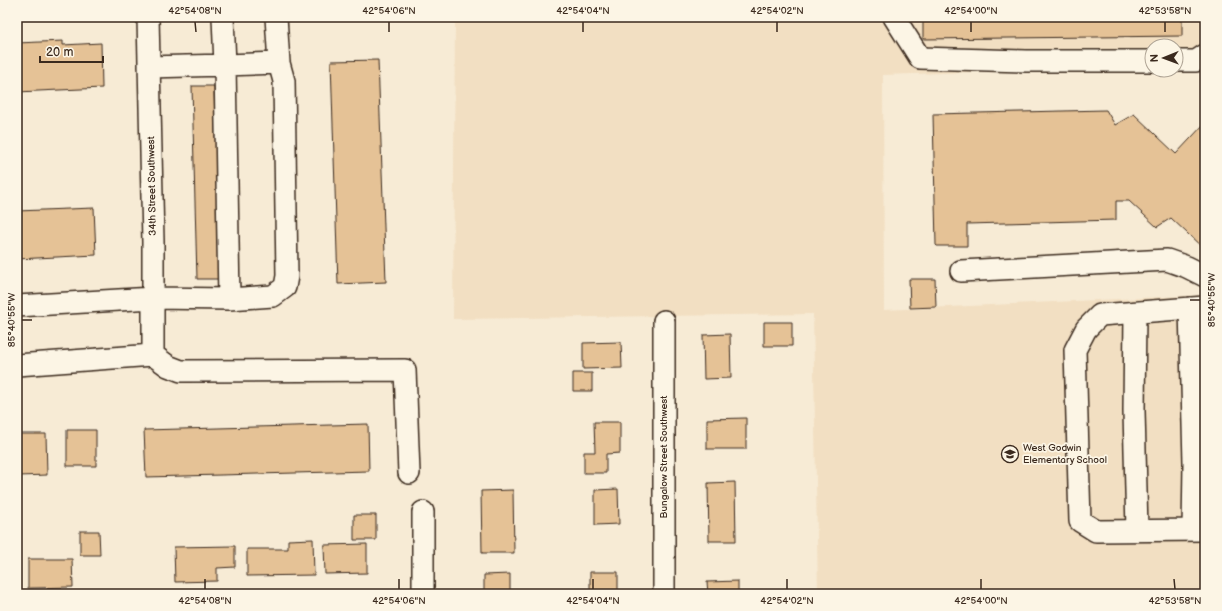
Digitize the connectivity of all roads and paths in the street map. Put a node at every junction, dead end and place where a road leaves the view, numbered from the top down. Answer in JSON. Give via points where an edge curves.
{"nodes":[{"id":1,"x":148,"y":17,"type":"edge"},
{"id":2,"x":223,"y":17,"type":"edge"},
{"id":3,"x":276,"y":17,"type":"edge"},
{"id":4,"x":894,"y":17,"type":"edge"},
{"id":5,"x":1205,"y":56,"type":"edge"},
{"id":6,"x":1144,"y":61,"type":"edge"},
{"id":7,"x":1184,"y":61,"type":"edge"},
{"id":8,"x":279,"y":63,"type":"junction"},
{"id":9,"x":225,"y":65,"type":"junction"},
{"id":10,"x":149,"y":67,"type":"junction"},
{"id":11,"x":961,"y":271,"type":"dead end"},
{"id":12,"x":1205,"y":276,"type":"edge"},
{"id":13,"x":153,"y":298,"type":"junction"},
{"id":14,"x":229,"y":299,"type":"junction"},
{"id":15,"x":17,"y":306,"type":"edge"},
{"id":16,"x":1198,"y":307,"type":"edge"},
{"id":17,"x":1135,"y":313,"type":"junction"},
{"id":18,"x":664,"y":321,"type":"dead end"},
{"id":19,"x":153,"y":356,"type":"junction"},
{"id":20,"x":17,"y":365,"type":"edge"},
{"id":21,"x":409,"y":473,"type":"dead end"},
{"id":22,"x":423,"y":512,"type":"dead end"},
{"id":23,"x":1137,"y":530,"type":"junction"},
{"id":24,"x":1199,"y":530,"type":"edge"},
{"id":25,"x":423,"y":594,"type":"edge"},
{"id":26,"x":664,"y":594,"type":"edge"}],
"edges":[{"from":1,"to":10,"type":"street","name":"34th Street Southwest"},
{"from":2,"to":9,"type":"street"},
{"from":3,"to":8,"type":"street"},
{"from":4,"to":6,"type":"street","via":[[920,58]]},
{"from":5,"to":7,"type":"street","via":[[1196,62]]},
{"from":8,"to":9,"type":"street"},
{"from":8,"to":14,"type":"street","via":[[284,81],[287,276],[285,287],[273,296]]},
{"from":9,"to":10,"type":"street"},
{"from":9,"to":14,"type":"street"},
{"from":10,"to":13,"type":"street","name":"34th Street Southwest"},
{"from":11,"to":12,"type":"street","via":[[1167,260]]},
{"from":13,"to":14,"type":"street"},
{"from":13,"to":15,"type":"street"},
{"from":13,"to":19,"type":"street","name":"34th Street Southwest"},
{"from":16,"to":17,"type":"street"},
{"from":16,"to":24,"type":"street","via":[[1194,463]]},
{"from":17,"to":23,"type":"street"},
{"from":17,"to":23,"type":"street","via":[[1100,315],[1086,329],[1075,350],[1080,521],[1096,531]]},
{"from":18,"to":26,"type":"street","name":"Bungalow Street Southwest"},
{"from":19,"to":20,"type":"street"},
{"from":19,"to":21,"type":"street","via":[[181,371],[405,370]]},
{"from":22,"to":25,"type":"street"},
{"from":23,"to":24,"type":"street"}]}
